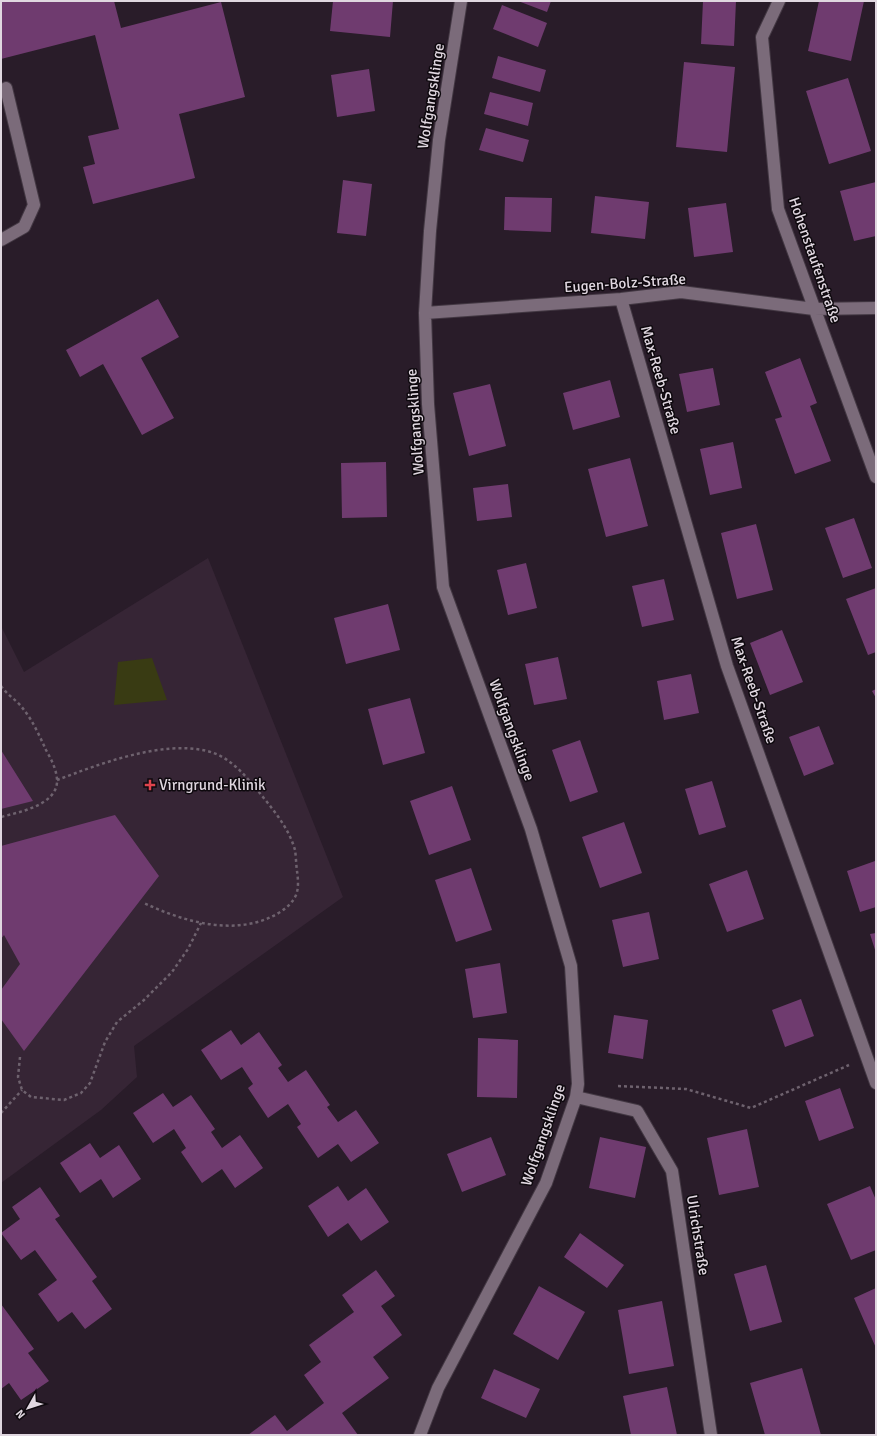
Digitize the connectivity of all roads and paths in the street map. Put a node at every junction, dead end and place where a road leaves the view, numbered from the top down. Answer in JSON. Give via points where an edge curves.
{"nodes":[{"id":1,"x":461,"y":1,"type":"edge"},
{"id":2,"x":778,"y":1,"type":"edge"},
{"id":3,"x":6,"y":88,"type":"dead end"},
{"id":4,"x":1,"y":240,"type":"edge"},
{"id":5,"x":621,"y":299,"type":"junction"},
{"id":6,"x":876,"y":308,"type":"edge"},
{"id":7,"x":814,"y":309,"type":"junction"},
{"id":8,"x":424,"y":313,"type":"junction"},
{"id":9,"x":876,"y":477,"type":"edge"},
{"id":10,"x":1,"y":686,"type":"edge"},
{"id":11,"x":57,"y":780,"type":"junction"},
{"id":12,"x":1,"y":817,"type":"edge"},
{"id":13,"x":144,"y":904,"type":"dead end"},
{"id":14,"x":201,"y":923,"type":"junction"},
{"id":15,"x":20,"y":1057,"type":"dead end"},
{"id":16,"x":866,"y":1058,"type":"junction"},
{"id":17,"x":876,"y":1084,"type":"edge"},
{"id":18,"x":616,"y":1086,"type":"dead end"},
{"id":19,"x":22,"y":1090,"type":"junction"},
{"id":20,"x":576,"y":1097,"type":"junction"},
{"id":21,"x":1,"y":1113,"type":"edge"},
{"id":22,"x":420,"y":1435,"type":"edge"},
{"id":23,"x":711,"y":1435,"type":"edge"}],
"edges":[{"from":1,"to":8,"type":"street","name":"Wolfgangsklinge","via":[[439,140]]},
{"from":2,"to":7,"type":"street","name":"Hohenstaufenstraße","via":[[762,37],[778,209]]},
{"from":3,"to":4,"type":"street","via":[[34,205],[24,227]]},
{"from":5,"to":7,"type":"street","name":"Eugen-Bolz-Straße","via":[[681,292]]},
{"from":5,"to":8,"type":"street","name":"Eugen-Bolz-Straße"},
{"from":5,"to":16,"type":"street","name":"Max-Reeb-Straße","via":[[727,666]]},
{"from":6,"to":7,"type":"street","name":"Eugen-Bolz-Straße"},
{"from":7,"to":9,"type":"street","name":"Hohenstaufenstraße"},
{"from":8,"to":20,"type":"street","name":"Wolfgangsklinge","via":[[428,404],[443,587],[531,829],[571,966],[578,1084]]},
{"from":10,"to":11,"type":"path","via":[[24,709],[46,748]]},
{"from":11,"to":12,"type":"path","via":[[54,791],[44,802],[34,808]]},
{"from":11,"to":14,"type":"path","via":[[129,756],[187,748],[208,751],[228,759],[247,778],[285,826],[295,849],[297,894],[287,908],[269,918],[250,924]]},
{"from":13,"to":14,"type":"path","via":[[173,916]]},
{"from":14,"to":19,"type":"path","via":[[188,950],[172,972],[117,1022],[105,1042],[90,1083],[81,1093],[64,1100],[31,1097]]},
{"from":15,"to":19,"type":"path","via":[[18,1077]]},
{"from":16,"to":17,"type":"street","name":"Max-Reeb-Straße"},
{"from":16,"to":18,"type":"path","via":[[751,1108],[686,1089]]},
{"from":19,"to":21,"type":"path"},
{"from":20,"to":22,"type":"street","name":"Wolfgangsklinge","via":[[546,1183],[438,1388]]},
{"from":20,"to":23,"type":"street","name":"Ulrichstraße","via":[[637,1111],[672,1171]]}]}
